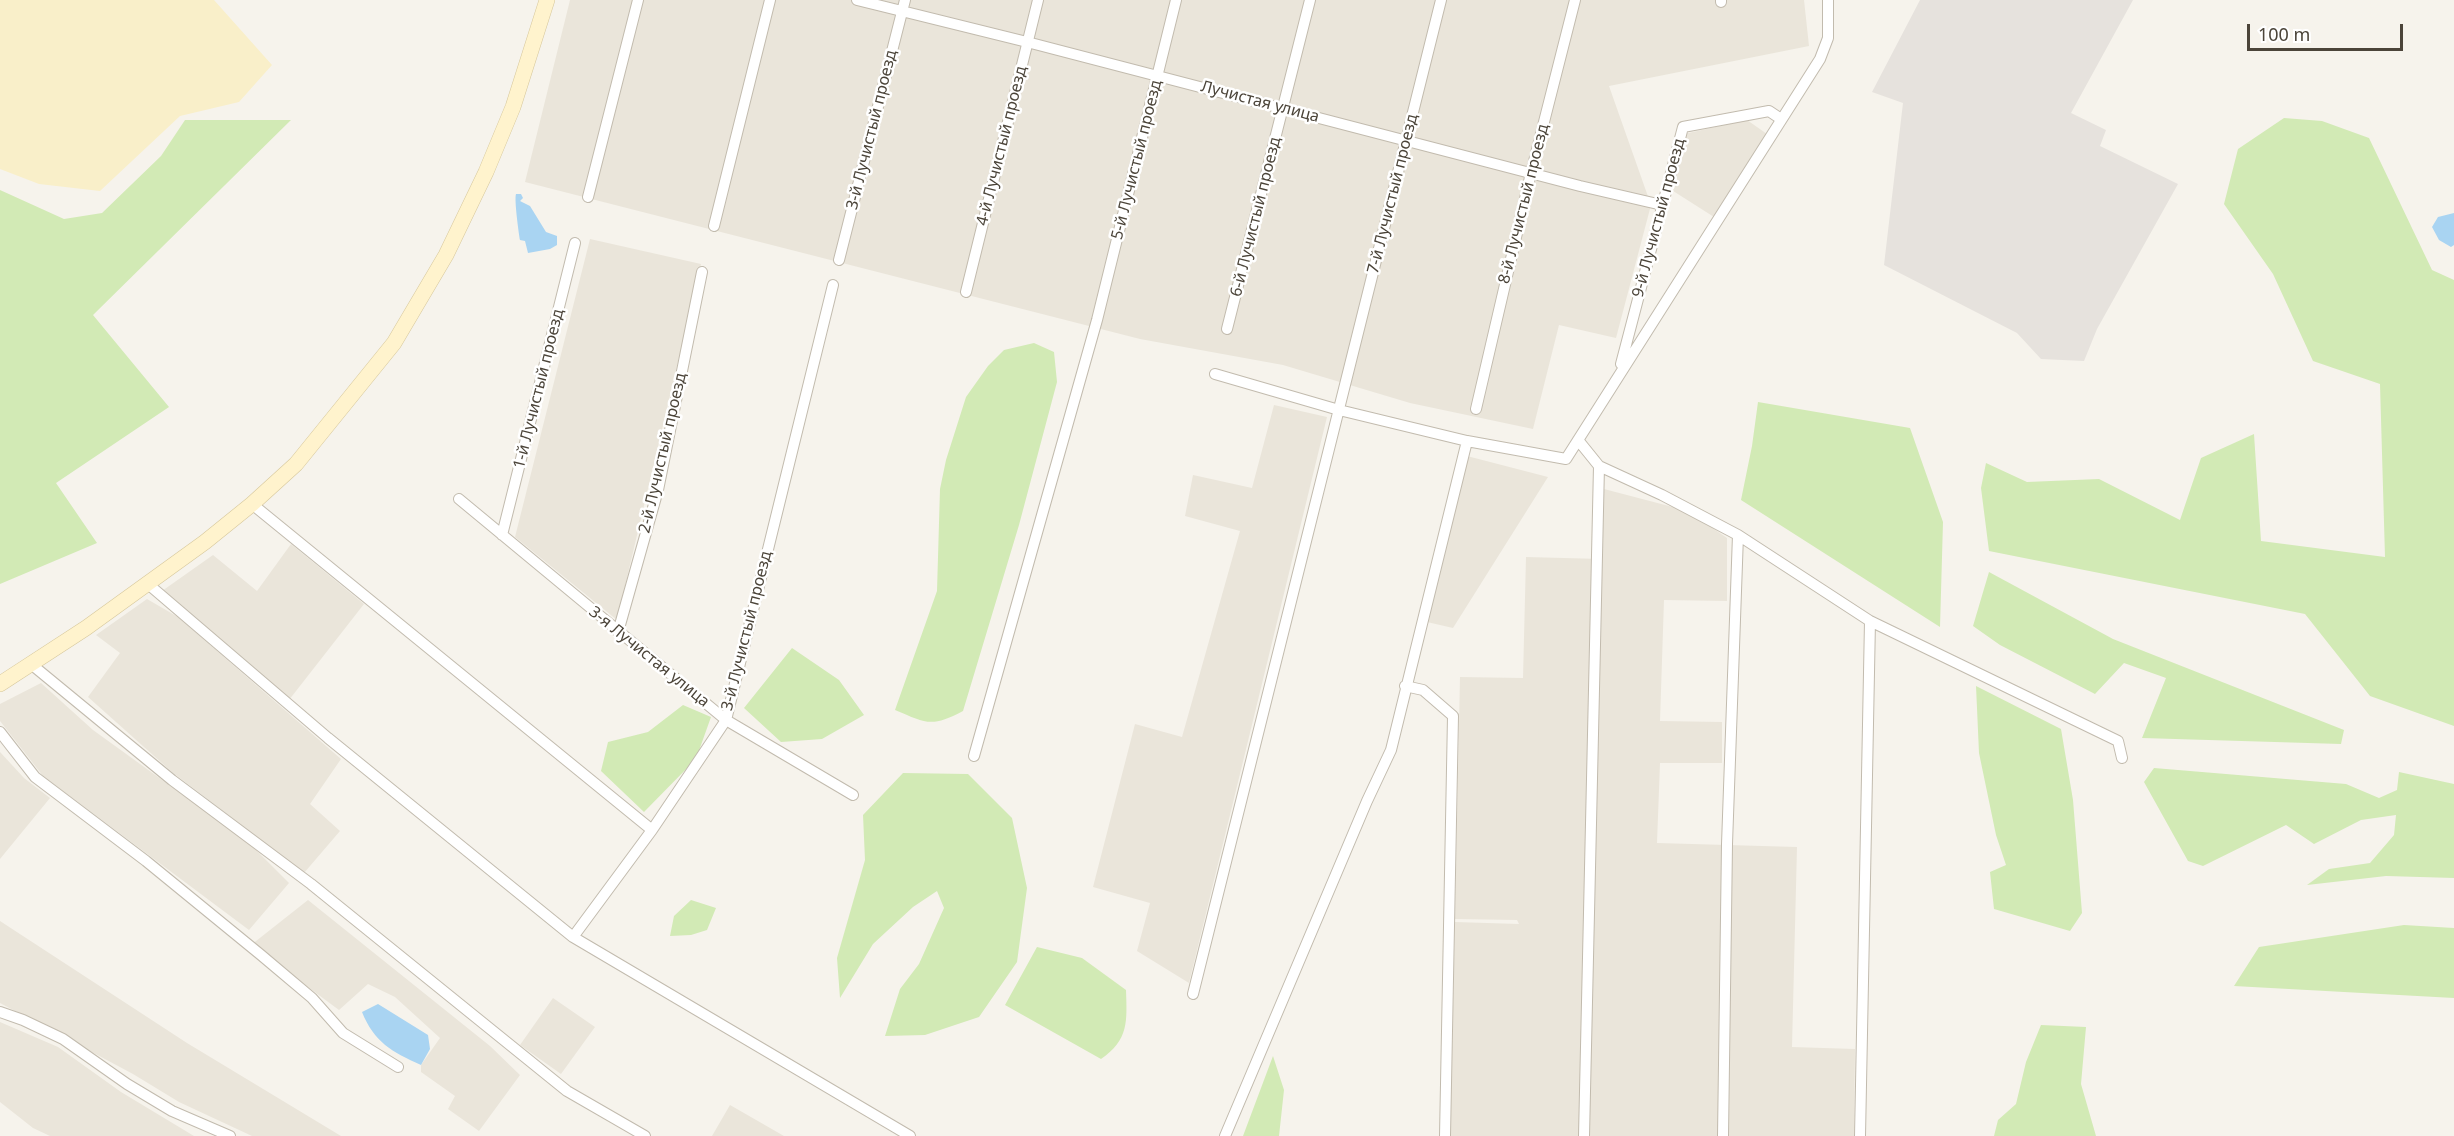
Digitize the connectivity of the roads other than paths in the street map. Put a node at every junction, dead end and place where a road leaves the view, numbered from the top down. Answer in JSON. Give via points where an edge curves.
{"nodes":[{"id":1,"x":547,"y":0,"type":"edge"},
{"id":2,"x":638,"y":0,"type":"edge"},
{"id":3,"x":770,"y":0,"type":"edge"},
{"id":4,"x":857,"y":0,"type":"edge"},
{"id":5,"x":1038,"y":0,"type":"edge"},
{"id":6,"x":1176,"y":0,"type":"edge"},
{"id":7,"x":1310,"y":0,"type":"edge"},
{"id":8,"x":1441,"y":0,"type":"edge"},
{"id":9,"x":1575,"y":0,"type":"edge"},
{"id":10,"x":1828,"y":0,"type":"edge"},
{"id":11,"x":903,"y":5,"type":"edge"},
{"id":12,"x":1027,"y":42,"type":"junction"},
{"id":13,"x":1157,"y":76,"type":"junction"},
{"id":14,"x":1284,"y":108,"type":"junction"},
{"id":15,"x":1781,"y":119,"type":"junction"},
{"id":16,"x":1406,"y":140,"type":"junction"},
{"id":17,"x":1531,"y":173,"type":"junction"},
{"id":18,"x":588,"y":197,"type":"dead end"},
{"id":19,"x":1662,"y":205,"type":"junction"},
{"id":20,"x":714,"y":226,"type":"dead end"},
{"id":21,"x":575,"y":243,"type":"dead end"},
{"id":22,"x":839,"y":260,"type":"dead end"},
{"id":23,"x":702,"y":272,"type":"dead end"},
{"id":24,"x":833,"y":285,"type":"dead end"},
{"id":25,"x":966,"y":292,"type":"dead end"},
{"id":26,"x":1227,"y":329,"type":"dead end"},
{"id":27,"x":1619,"y":373,"type":"junction"},
{"id":28,"x":1215,"y":374,"type":"dead end"},
{"id":29,"x":1339,"y":410,"type":"junction"},
{"id":30,"x":1476,"y":410,"type":"dead end"},
{"id":31,"x":1578,"y":440,"type":"junction"},
{"id":32,"x":1467,"y":441,"type":"junction"},
{"id":33,"x":1599,"y":466,"type":"junction"},
{"id":34,"x":459,"y":499,"type":"dead end"},
{"id":35,"x":252,"y":504,"type":"junction"},
{"id":36,"x":502,"y":535,"type":"junction"},
{"id":37,"x":1738,"y":535,"type":"junction"},
{"id":38,"x":148,"y":584,"type":"junction"},
{"id":39,"x":1870,"y":621,"type":"junction"},
{"id":40,"x":618,"y":632,"type":"junction"},
{"id":41,"x":31,"y":664,"type":"junction"},
{"id":42,"x":0,"y":684,"type":"edge"},
{"id":43,"x":1405,"y":686,"type":"junction"},
{"id":44,"x":726,"y":720,"type":"junction"},
{"id":45,"x":0,"y":732,"type":"edge"},
{"id":46,"x":974,"y":756,"type":"dead end"},
{"id":47,"x":2122,"y":758,"type":"dead end"},
{"id":48,"x":853,"y":795,"type":"dead end"},
{"id":49,"x":652,"y":830,"type":"junction"},
{"id":50,"x":573,"y":937,"type":"junction"},
{"id":51,"x":1193,"y":994,"type":"dead end"},
{"id":52,"x":0,"y":1012,"type":"edge"},
{"id":53,"x":398,"y":1067,"type":"dead end"},
{"id":54,"x":230,"y":1136,"type":"edge"},
{"id":55,"x":645,"y":1136,"type":"edge"},
{"id":56,"x":910,"y":1136,"type":"edge"},
{"id":57,"x":1225,"y":1136,"type":"edge"},
{"id":58,"x":1445,"y":1136,"type":"edge"},
{"id":59,"x":1584,"y":1136,"type":"edge"},
{"id":60,"x":1723,"y":1136,"type":"edge"},
{"id":61,"x":1860,"y":1136,"type":"edge"}],
"edges":[{"from":1,"to":35,"type":"street","via":[[513,108],[446,255],[394,343],[296,464]]},
{"from":2,"to":18,"type":"street"},
{"from":3,"to":20,"type":"street"},
{"from":4,"to":11,"type":"street","name":"Лучистая улица"},
{"from":5,"to":12,"type":"street","name":"4-й Лучистый проезд"},
{"from":6,"to":13,"type":"street","name":"5-й Лучистый проезд"},
{"from":7,"to":14,"type":"street","name":"6-й Лучистый проезд"},
{"from":8,"to":16,"type":"street","name":"7-й Лучистый проезд"},
{"from":9,"to":17,"type":"street","name":"8-й Лучистый проезд"},
{"from":10,"to":15,"type":"street","via":[[1828,38],[1820,59]]},
{"from":11,"to":12,"type":"street","name":"Лучистая улица"},
{"from":11,"to":22,"type":"street","name":"3-й Лучистый проезд"},
{"from":12,"to":13,"type":"street","name":"Лучистая улица"},
{"from":12,"to":25,"type":"street","name":"4-й Лучистый проезд"},
{"from":13,"to":14,"type":"street","name":"Лучистая улица"},
{"from":13,"to":46,"type":"street","name":"5-й Лучистый проезд","via":[[1097,320]]},
{"from":14,"to":16,"type":"street","name":"Лучистая улица"},
{"from":14,"to":26,"type":"street","name":"6-й Лучистый проезд"},
{"from":15,"to":19,"type":"street","name":"9-й Лучистый проезд","via":[[1769,111],[1683,127]]},
{"from":15,"to":27,"type":"street"},
{"from":16,"to":17,"type":"street","name":"Лучистая улица"},
{"from":16,"to":29,"type":"street","name":"7-й Лучистый проезд"},
{"from":17,"to":19,"type":"street","name":"Лучистая улица"},
{"from":17,"to":30,"type":"street","name":"8-й Лучистый проезд"},
{"from":19,"to":27,"type":"street","name":"9-й Лучистый проезд"},
{"from":21,"to":36,"type":"street","name":"1-й Лучистый проезд"},
{"from":23,"to":40,"type":"street","name":"2-й Лучистый проезд","via":[[657,490]]},
{"from":24,"to":44,"type":"street","name":"3-й Лучистый проезд"},
{"from":27,"to":31,"type":"street"},
{"from":28,"to":29,"type":"street"},
{"from":29,"to":32,"type":"street"},
{"from":29,"to":51,"type":"street","name":"7-й Лучистый проезд"},
{"from":31,"to":32,"type":"street","via":[[1566,459]]},
{"from":31,"to":33,"type":"street"},
{"from":32,"to":43,"type":"street"},
{"from":33,"to":37,"type":"street"},
{"from":33,"to":59,"type":"street"},
{"from":34,"to":36,"type":"street","name":"3-я Лучистая улица"},
{"from":35,"to":38,"type":"street"},
{"from":35,"to":49,"type":"street"},
{"from":36,"to":40,"type":"street","name":"3-я Лучистая улица"},
{"from":37,"to":39,"type":"street"},
{"from":37,"to":60,"type":"street","via":[[1727,844]]},
{"from":38,"to":41,"type":"street"},
{"from":38,"to":50,"type":"street","via":[[328,738]]},
{"from":39,"to":47,"type":"street","via":[[2118,741]]},
{"from":39,"to":61,"type":"street"},
{"from":40,"to":44,"type":"street","name":"3-я Лучистая улица"},
{"from":41,"to":42,"type":"street"},
{"from":41,"to":55,"type":"street","via":[[567,1091]]},
{"from":43,"to":57,"type":"street","via":[[1391,750]]},
{"from":43,"to":58,"type":"street","via":[[1423,690],[1452,716]]},
{"from":44,"to":48,"type":"street","name":"3-я Лучистая улица"},
{"from":44,"to":49,"type":"street","name":"3-й Лучистый проезд"},
{"from":45,"to":53,"type":"street","via":[[35,777],[261,955],[312,998],[343,1033]]},
{"from":49,"to":50,"type":"street","name":"3-й Лучистый проезд"},
{"from":50,"to":56,"type":"street"},
{"from":52,"to":54,"type":"street","via":[[63,1039],[172,1111]]}]}
